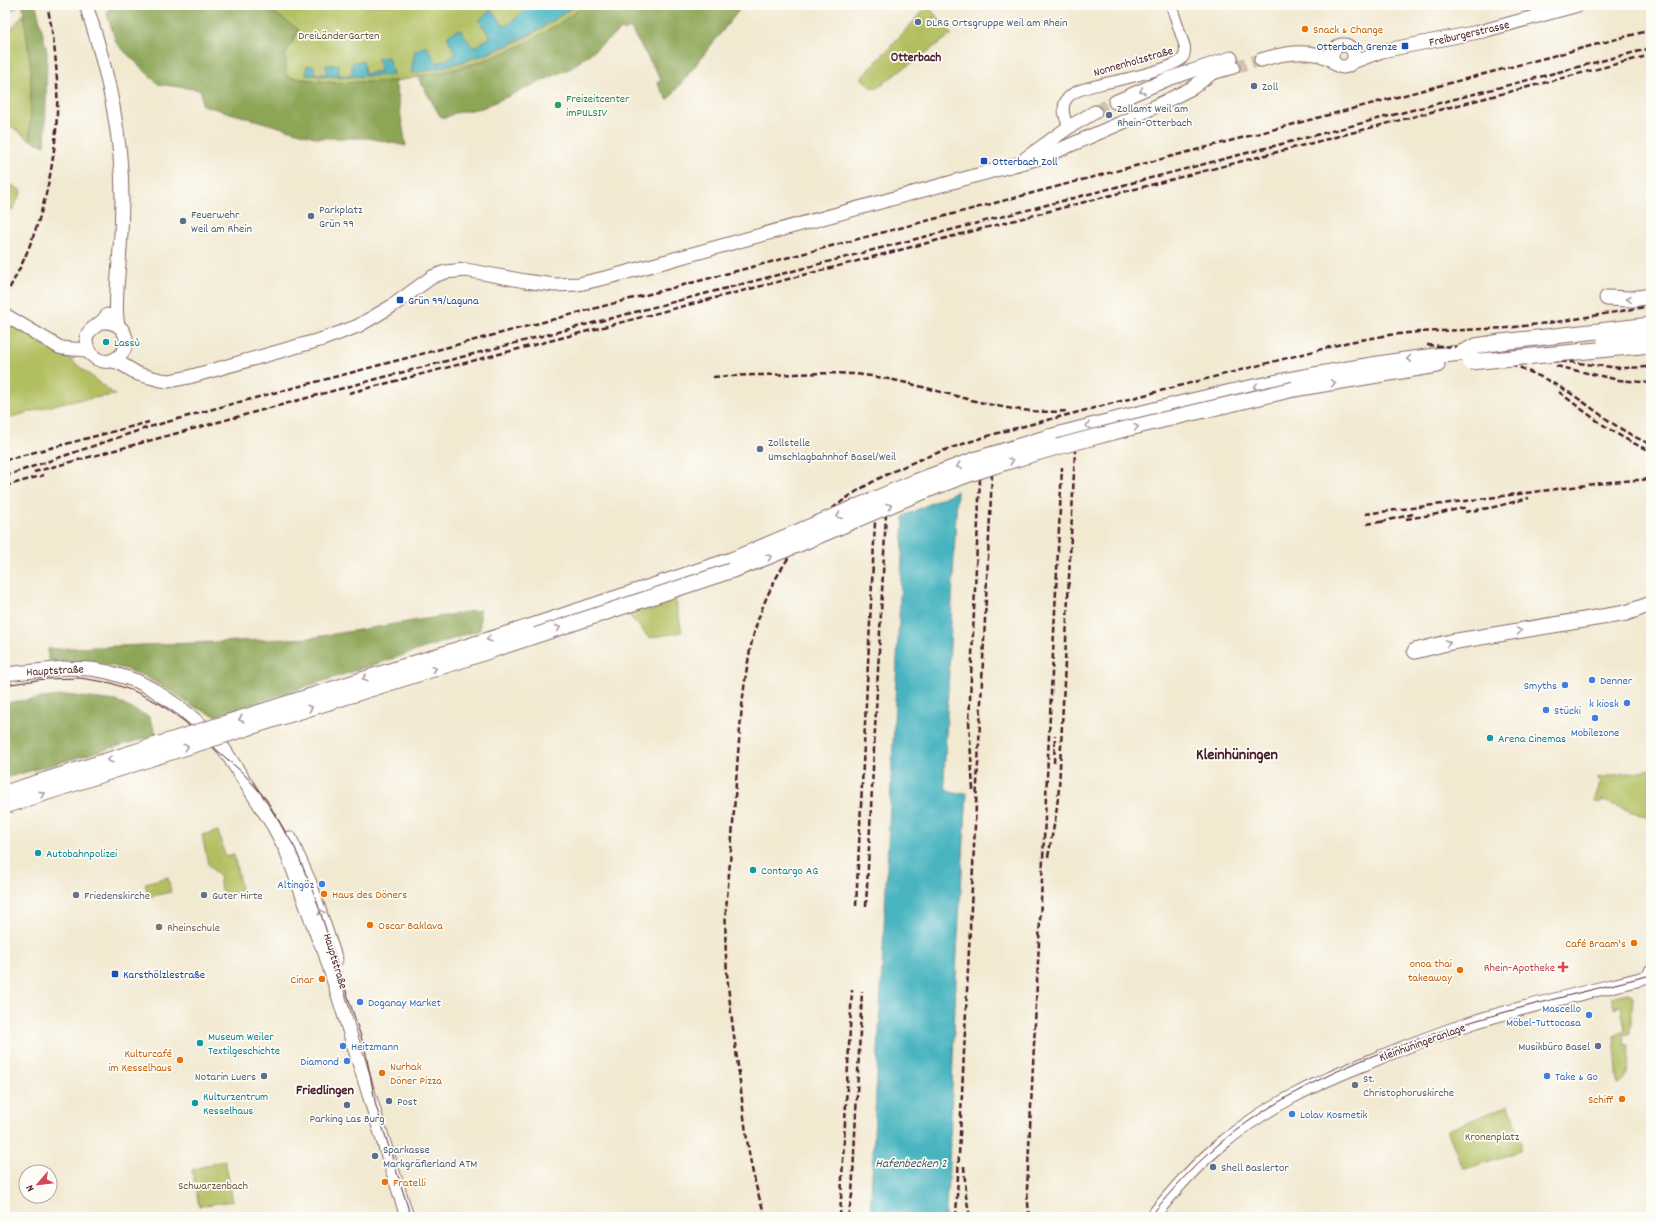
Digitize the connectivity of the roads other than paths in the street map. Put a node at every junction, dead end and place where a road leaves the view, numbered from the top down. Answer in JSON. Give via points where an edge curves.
{"nodes":[{"id":1,"x":86,"y":5,"type":"edge"},
{"id":2,"x":1170,"y":5,"type":"edge"},
{"id":3,"x":1578,"y":5,"type":"edge"},
{"id":4,"x":1333,"y":55,"type":"junction"},
{"id":5,"x":1260,"y":56,"type":"tunnel mouth"},
{"id":6,"x":1353,"y":56,"type":"junction"},
{"id":7,"x":1232,"y":63,"type":"tunnel mouth"},
{"id":8,"x":1210,"y":70,"type":"junction"},
{"id":9,"x":1115,"y":102,"type":"tunnel mouth"},
{"id":10,"x":1094,"y":112,"type":"tunnel mouth"},
{"id":11,"x":1069,"y":127,"type":"junction"},
{"id":12,"x":1077,"y":141,"type":"junction"},
{"id":13,"x":1018,"y":163,"type":"junction"},
{"id":14,"x":116,"y":288,"type":"junction"},
{"id":15,"x":1651,"y":296,"type":"edge"},
{"id":16,"x":1608,"y":298,"type":"dead end"},
{"id":17,"x":5,"y":315,"type":"edge"},
{"id":18,"x":102,"y":322,"type":"junction"},
{"id":19,"x":118,"y":325,"type":"junction"},
{"id":20,"x":1651,"y":325,"type":"edge"},
{"id":21,"x":1651,"y":336,"type":"edge"},
{"id":22,"x":87,"y":337,"type":"junction"},
{"id":23,"x":55,"y":344,"type":"junction"},
{"id":24,"x":1651,"y":345,"type":"edge"},
{"id":25,"x":124,"y":351,"type":"junction"},
{"id":26,"x":90,"y":353,"type":"junction"},
{"id":27,"x":1651,"y":354,"type":"edge"},
{"id":28,"x":1466,"y":357,"type":"junction"},
{"id":29,"x":112,"y":361,"type":"junction"},
{"id":30,"x":147,"y":376,"type":"junction"},
{"id":31,"x":1651,"y":604,"type":"edge"},
{"id":32,"x":1415,"y":651,"type":"dead end"},
{"id":33,"x":5,"y":674,"type":"edge"},
{"id":34,"x":224,"y":749,"type":"junction"},
{"id":35,"x":148,"y":753,"type":"junction"},
{"id":36,"x":5,"y":793,"type":"edge"},
{"id":37,"x":5,"y":806,"type":"edge"},
{"id":38,"x":1650,"y":975,"type":"edge"},
{"id":39,"x":407,"y":1217,"type":"edge"},
{"id":40,"x":416,"y":1217,"type":"edge"},
{"id":41,"x":1152,"y":1217,"type":"edge"}],
"edges":[{"from":1,"to":14,"type":"main road","via":[[101,53],[116,121],[122,218]]},
{"from":2,"to":11,"type":"street","name":"Nonnenholzstraße","via":[[1185,47],[1182,60],[1174,65],[1118,81],[1082,88],[1065,102],[1063,113]]},
{"from":3,"to":6,"type":"main road","name":"Freiburgerstrasse","via":[[1483,31]]},
{"from":4,"to":5,"type":"main road","via":[[1316,51]]},
{"from":4,"to":6,"type":"main road","via":[[1338,46],[1343,44],[1348,45]]},
{"from":4,"to":6,"type":"main road","via":[[1337,66],[1343,67],[1348,66]]},
{"from":7,"to":8,"type":"main road"},
{"from":8,"to":9,"type":"main road","one_way":true,"via":[[1168,79]]},
{"from":8,"to":12,"type":"main road","via":[[1194,87],[1128,120]]},
{"from":10,"to":11,"type":"main road"},
{"from":11,"to":12,"type":"main road"},
{"from":11,"to":13,"type":"main road"},
{"from":12,"to":13,"type":"main road","via":[[1043,157]]},
{"from":13,"to":30,"type":"main road","via":[[579,284],[543,284],[466,270],[445,272],[432,277],[392,306],[358,326],[323,339],[179,380],[161,380]]},
{"from":14,"to":18,"type":"main road","via":[[107,317]]},
{"from":14,"to":19,"type":"main road"},
{"from":15,"to":16,"type":"highway","one_way":true,"via":[[1632,299]]},
{"from":17,"to":23,"type":"main road"},
{"from":18,"to":19,"type":"main road"},
{"from":18,"to":22,"type":"main road","via":[[91,328]]},
{"from":19,"to":25,"type":"main road","via":[[126,338]]},
{"from":20,"to":28,"type":"highway","bridge":true,"via":[[1476,346]]},
{"from":21,"to":28,"type":"highway","bridge":true},
{"from":22,"to":23,"type":"main road","via":[[77,342]]},
{"from":22,"to":26,"type":"main road"},
{"from":23,"to":26,"type":"main road","via":[[64,349],[84,350]]},
{"from":24,"to":28,"type":"highway","bridge":true},
{"from":25,"to":29,"type":"main road"},
{"from":25,"to":30,"type":"main road"},
{"from":26,"to":29,"type":"main road","via":[[96,359]]},
{"from":27,"to":28,"type":"highway","bridge":true,"via":[[1492,364]]},
{"from":28,"to":35,"type":"highway","bridge":true,"via":[[1294,389],[1042,451],[947,482],[763,559],[733,564],[459,662]]},
{"from":29,"to":30,"type":"main road"},
{"from":32,"to":31,"type":"highway","one_way":true,"via":[[1445,643],[1626,613]]},
{"from":33,"to":34,"type":"main road","name":"Hauptstraße","via":[[65,668],[91,669],[124,677],[154,690],[171,701],[202,726]]},
{"from":34,"to":39,"type":"main road","name":"Hauptstraße","via":[[262,806],[286,850],[324,950]]},
{"from":40,"to":34,"type":"main road","name":"Hauptstraße","one_way":true,"via":[[310,883],[295,848],[273,808],[245,769]]},
{"from":35,"to":36,"type":"highway","one_way":true},
{"from":37,"to":35,"type":"highway","one_way":true},
{"from":38,"to":41,"type":"main road","name":"Kleinhüningeranlage","via":[[1496,1016],[1436,1035],[1343,1072],[1259,1116],[1213,1151],[1185,1178]]}]}
